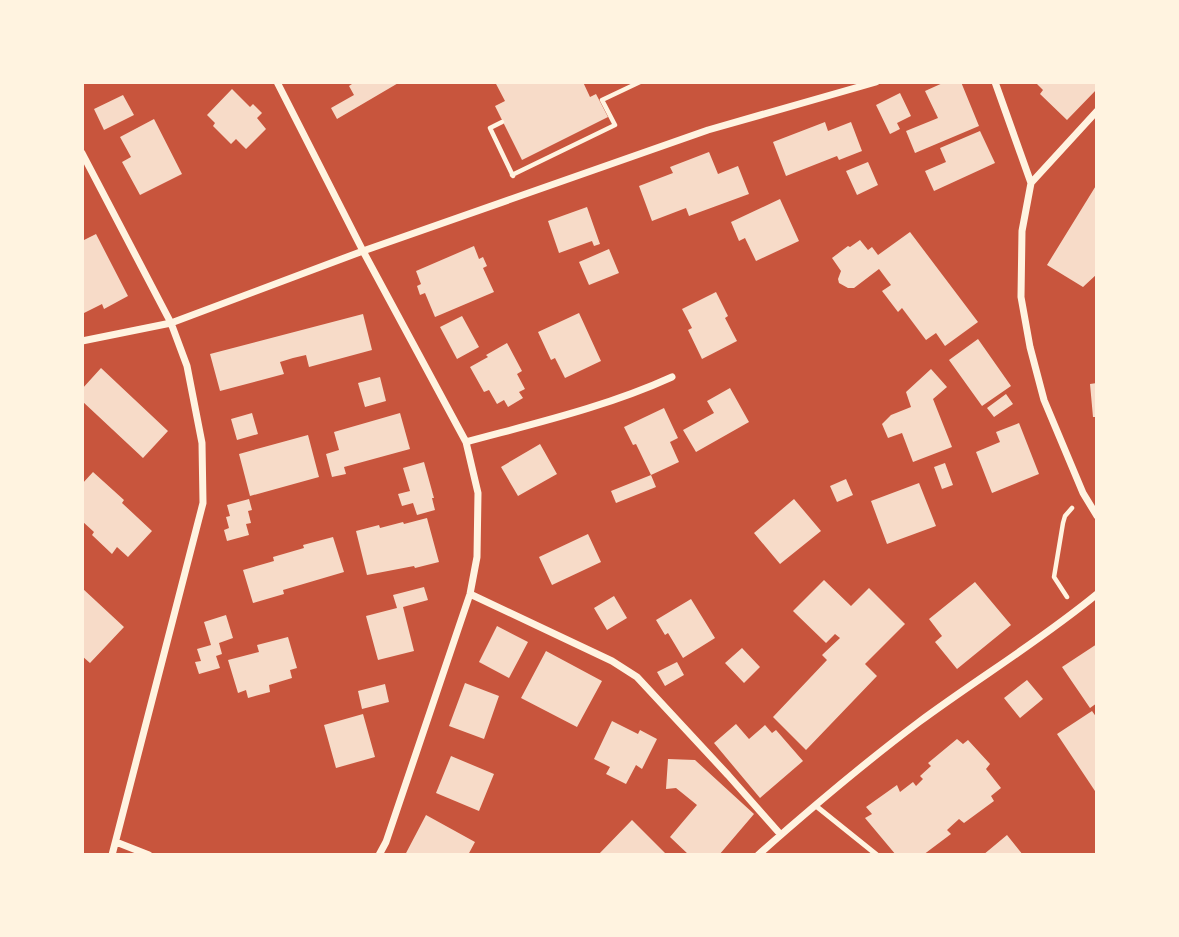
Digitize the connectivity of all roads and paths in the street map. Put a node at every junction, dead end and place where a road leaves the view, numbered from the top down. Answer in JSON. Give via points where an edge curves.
{"nodes":[{"id":1,"x":277,"y":82,"type":"edge"},
{"id":2,"x":640,"y":82,"type":"edge"},
{"id":3,"x":876,"y":82,"type":"edge"},
{"id":4,"x":995,"y":82,"type":"edge"},
{"id":5,"x":1096,"y":114,"type":"edge"},
{"id":6,"x":502,"y":122,"type":"dead end"},
{"id":7,"x":82,"y":153,"type":"edge"},
{"id":8,"x":513,"y":175,"type":"junction"},
{"id":9,"x":1031,"y":183,"type":"junction"},
{"id":10,"x":523,"y":195,"type":"junction"},
{"id":11,"x":363,"y":251,"type":"junction"},
{"id":12,"x":171,"y":323,"type":"junction"},
{"id":13,"x":82,"y":341,"type":"edge"},
{"id":14,"x":673,"y":377,"type":"dead end"},
{"id":15,"x":466,"y":442,"type":"junction"},
{"id":16,"x":1065,"y":516,"type":"dead end"},
{"id":17,"x":1097,"y":516,"type":"edge"},
{"id":18,"x":470,"y":594,"type":"junction"},
{"id":19,"x":1065,"y":594,"type":"dead end"},
{"id":20,"x":1097,"y":594,"type":"edge"},
{"id":21,"x":816,"y":806,"type":"junction"},
{"id":22,"x":781,"y":835,"type":"junction"},
{"id":23,"x":116,"y":842,"type":"junction"},
{"id":24,"x":112,"y":855,"type":"edge"},
{"id":25,"x":149,"y":855,"type":"edge"},
{"id":26,"x":379,"y":855,"type":"edge"},
{"id":27,"x":758,"y":855,"type":"edge"},
{"id":28,"x":877,"y":855,"type":"edge"}],
"edges":[{"from":1,"to":11,"type":"street"},
{"from":2,"to":8,"type":"path","via":[[601,100],[615,125]]},
{"from":3,"to":10,"type":"street","via":[[708,130]]},
{"from":4,"to":9,"type":"street"},
{"from":5,"to":9,"type":"street"},
{"from":6,"to":8,"type":"path","via":[[490,128]]},
{"from":7,"to":12,"type":"street"},
{"from":8,"to":10,"type":"path"},
{"from":9,"to":17,"type":"street","via":[[1022,231],[1021,297],[1030,347],[1044,400],[1083,494]]},
{"from":10,"to":11,"type":"street"},
{"from":11,"to":12,"type":"street"},
{"from":11,"to":15,"type":"street"},
{"from":12,"to":13,"type":"street"},
{"from":12,"to":23,"type":"street","via":[[187,366],[202,443],[203,503]]},
{"from":14,"to":15,"type":"street","via":[[587,410]]},
{"from":15,"to":18,"type":"street","via":[[478,493],[477,557]]},
{"from":16,"to":19,"type":"path","via":[[1054,577]]},
{"from":18,"to":22,"type":"street","via":[[637,677]]},
{"from":18,"to":26,"type":"street"},
{"from":20,"to":21,"type":"street","via":[[920,722]]},
{"from":21,"to":22,"type":"street"},
{"from":21,"to":28,"type":"lane"},
{"from":22,"to":27,"type":"street"},
{"from":23,"to":24,"type":"street"},
{"from":23,"to":25,"type":"street"}]}
